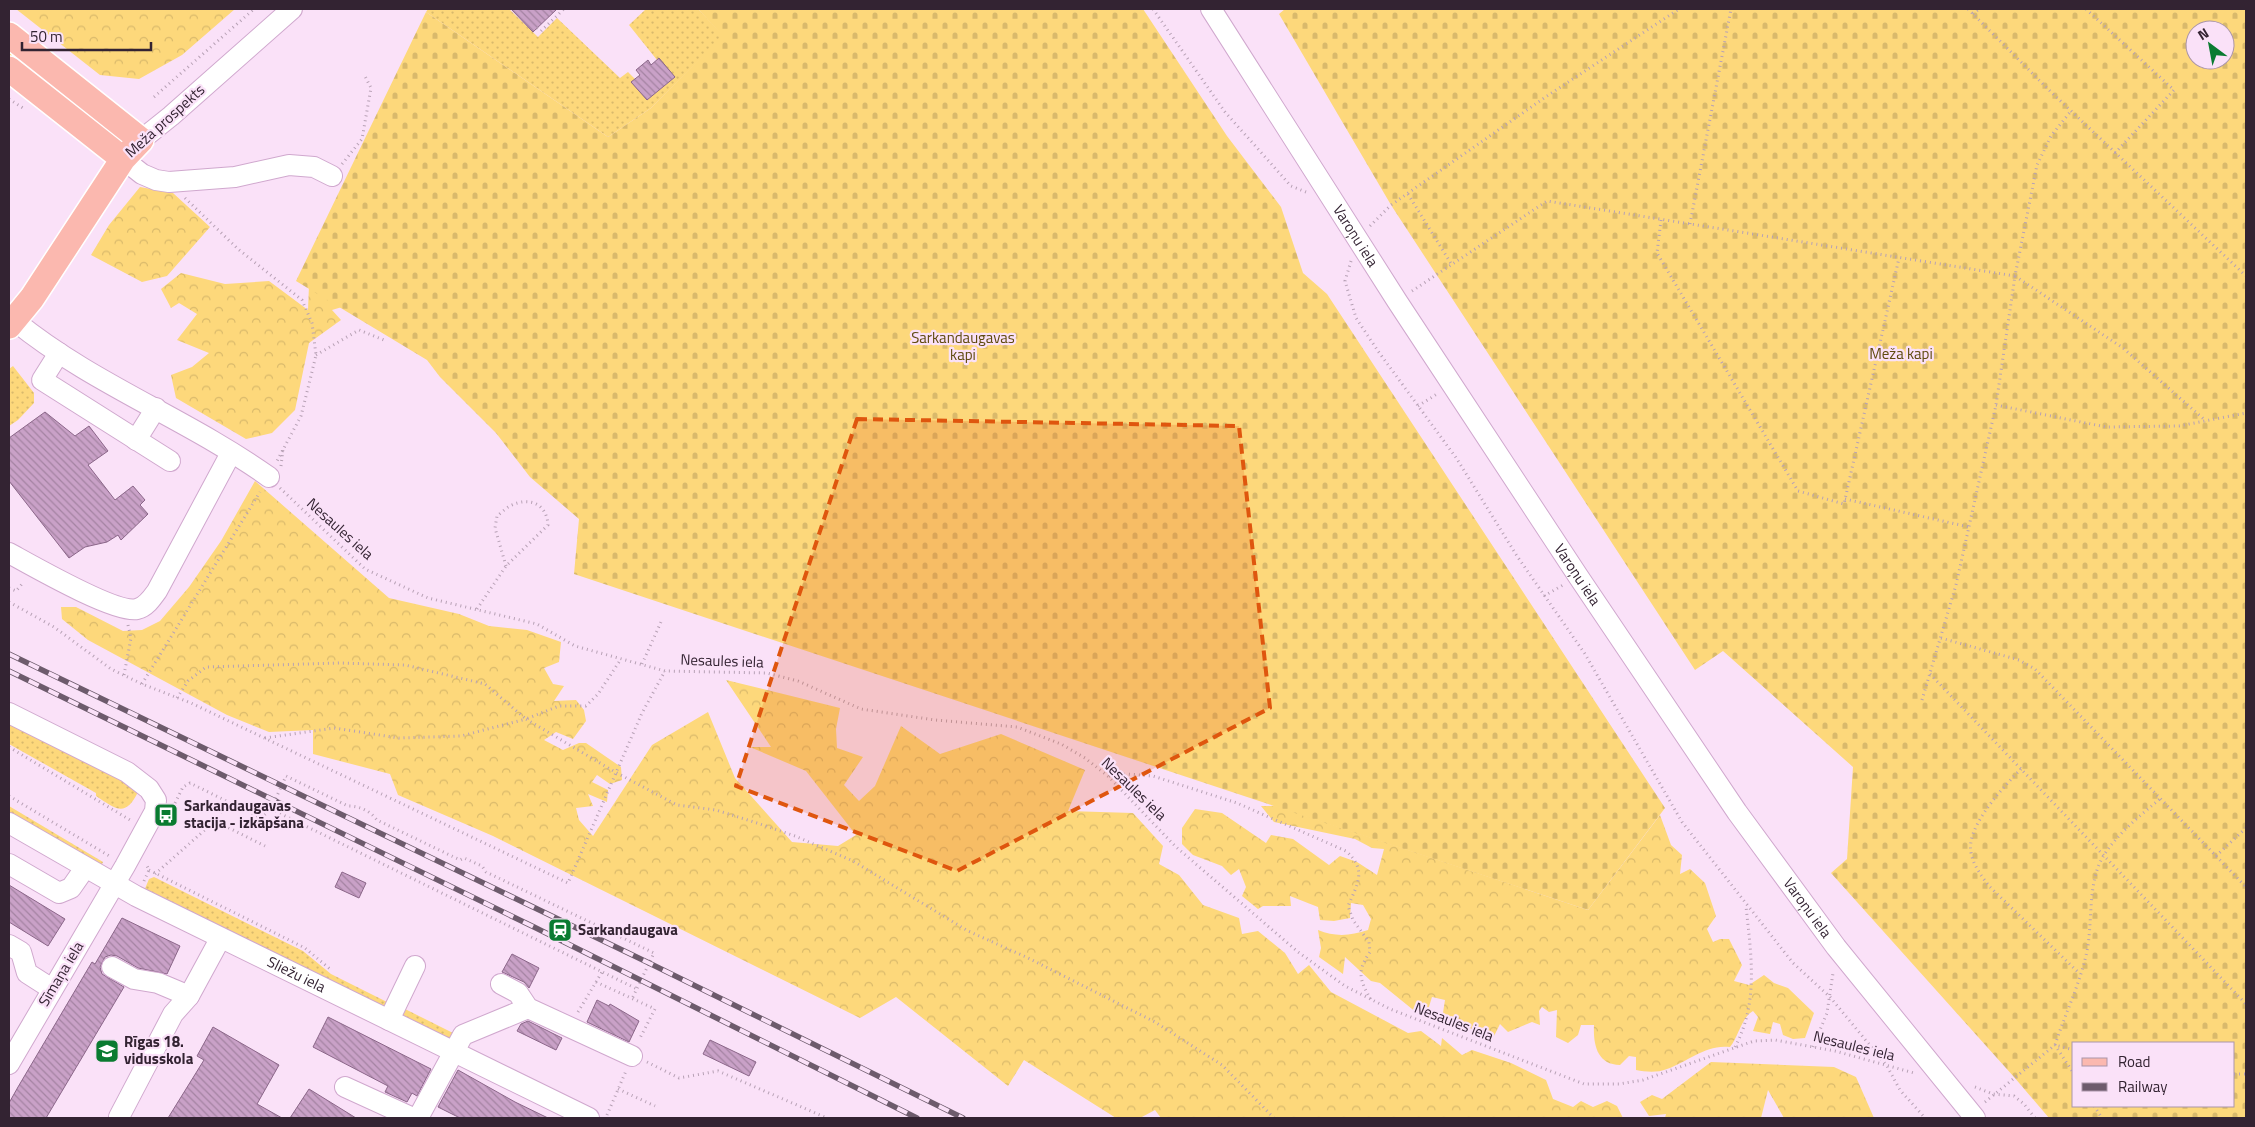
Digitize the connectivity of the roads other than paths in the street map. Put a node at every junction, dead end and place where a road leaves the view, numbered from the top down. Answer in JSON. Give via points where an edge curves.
{"nodes":[{"id":1,"x":292,"y":9,"type":"edge"},
{"id":2,"x":1211,"y":9,"type":"edge"},
{"id":3,"x":9,"y":35,"type":"edge"},
{"id":4,"x":9,"y":69,"type":"edge"},
{"id":5,"x":141,"y":140,"type":"junction"},
{"id":6,"x":123,"y":159,"type":"junction"},
{"id":7,"x":332,"y":176,"type":"road end"},
{"id":8,"x":12,"y":323,"type":"edge"},
{"id":9,"x":59,"y":353,"type":"junction"},
{"id":10,"x":156,"y":408,"type":"junction"},
{"id":11,"x":136,"y":440,"type":"junction"},
{"id":12,"x":231,"y":453,"type":"junction"},
{"id":13,"x":170,"y":461,"type":"dead end"},
{"id":14,"x":269,"y":477,"type":"road end"},
{"id":15,"x":9,"y":553,"type":"edge"},
{"id":16,"x":9,"y":713,"type":"edge"},
{"id":17,"x":9,"y":823,"type":"edge"},
{"id":18,"x":9,"y":864,"type":"edge"},
{"id":19,"x":85,"y":868,"type":"junction"},
{"id":20,"x":114,"y":885,"type":"junction"},
{"id":21,"x":220,"y":939,"type":"junction"},
{"id":22,"x":9,"y":945,"type":"edge"},
{"id":23,"x":415,"y":966,"type":"dead end"},
{"id":24,"x":112,"y":967,"type":"dead end"},
{"id":25,"x":18,"y":969,"type":"edge"},
{"id":26,"x":501,"y":984,"type":"dead end"},
{"id":27,"x":52,"y":989,"type":"junction"},
{"id":28,"x":189,"y":996,"type":"junction"},
{"id":29,"x":528,"y":1008,"type":"junction"},
{"id":30,"x":389,"y":1020,"type":"junction"},
{"id":31,"x":453,"y":1052,"type":"junction"},
{"id":32,"x":632,"y":1056,"type":"road end"},
{"id":33,"x":9,"y":1064,"type":"edge"},
{"id":34,"x":345,"y":1087,"type":"dead end"},
{"id":35,"x":1973,"y":1116,"type":"edge"},
{"id":36,"x":119,"y":1117,"type":"dead end"},
{"id":37,"x":413,"y":1118,"type":"edge"},
{"id":38,"x":418,"y":1118,"type":"edge"},
{"id":39,"x":589,"y":1118,"type":"edge"}],
"edges":[{"from":1,"to":5,"type":"street","name":"Meža prospekts"},
{"from":2,"to":35,"type":"street","name":"Varoņu iela","via":[[1397,301],[1737,812],[1836,947]]},
{"from":3,"to":5,"type":"main road"},
{"from":4,"to":6,"type":"main road"},
{"from":5,"to":6,"type":"main road","name":"Meža prospekts"},
{"from":6,"to":7,"type":"street","via":[[142,174],[169,182],[235,177],[289,165],[314,167]]},
{"from":6,"to":8,"type":"main road","name":"Meža prospekts","via":[[32,298]]},
{"from":8,"to":9,"type":"street"},
{"from":9,"to":10,"type":"street"},
{"from":9,"to":11,"type":"street","via":[[42,380]]},
{"from":10,"to":11,"type":"street"},
{"from":10,"to":12,"type":"street"},
{"from":11,"to":13,"type":"street"},
{"from":12,"to":14,"type":"street"},
{"from":12,"to":15,"type":"street","via":[[157,591],[147,603],[136,609],[105,602]]},
{"from":16,"to":20,"type":"street","name":"Sīmaņa iela","via":[[127,772],[153,794],[156,800],[154,811]]},
{"from":17,"to":19,"type":"street","name":"Sliežu iela"},
{"from":18,"to":19,"type":"street","via":[[59,894],[70,888]]},
{"from":19,"to":20,"type":"street","name":"Sliežu iela"},
{"from":20,"to":21,"type":"street","name":"Sliežu iela"},
{"from":20,"to":27,"type":"street","name":"Sīmaņa iela"},
{"from":21,"to":28,"type":"street"},
{"from":21,"to":30,"type":"street","name":"Sliežu iela"},
{"from":22,"to":25,"type":"street","via":[[21,952]]},
{"from":23,"to":30,"type":"street"},
{"from":24,"to":28,"type":"street","via":[[134,979],[158,983]]},
{"from":25,"to":27,"type":"street"},
{"from":26,"to":29,"type":"street","via":[[518,993]]},
{"from":27,"to":33,"type":"street","name":"Sīmaņa iela"},
{"from":28,"to":36,"type":"street","via":[[173,1014]]},
{"from":29,"to":31,"type":"street","via":[[463,1035]]},
{"from":29,"to":32,"type":"street"},
{"from":30,"to":31,"type":"street","name":"Sliežu iela"},
{"from":31,"to":38,"type":"street"},
{"from":31,"to":39,"type":"street","name":"Sliežu iela"},
{"from":34,"to":37,"type":"street"}]}
